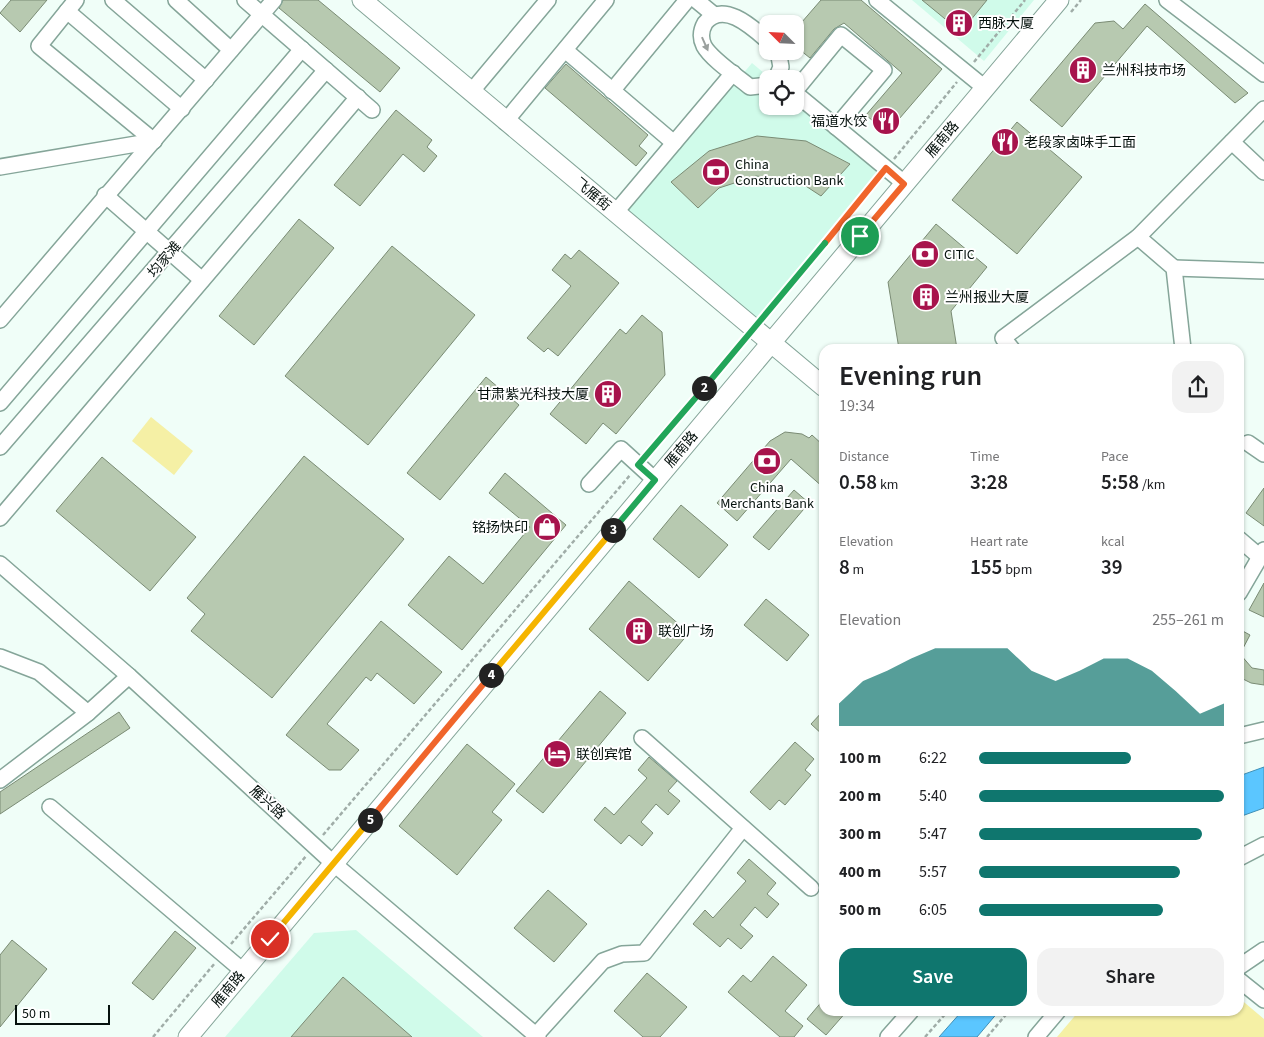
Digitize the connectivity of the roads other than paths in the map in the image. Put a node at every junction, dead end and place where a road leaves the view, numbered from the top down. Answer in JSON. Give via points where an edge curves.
{"nodes":[{"id":1,"x":113,"y":0,"type":"edge"},
{"id":2,"x":176,"y":0,"type":"edge"},
{"id":3,"x":245,"y":0,"type":"edge"},
{"id":4,"x":274,"y":0,"type":"edge"},
{"id":5,"x":362,"y":0,"type":"edge"},
{"id":6,"x":548,"y":0,"type":"edge"},
{"id":7,"x":606,"y":0,"type":"edge"},
{"id":8,"x":687,"y":0,"type":"edge"},
{"id":9,"x":696,"y":0,"type":"edge"},
{"id":10,"x":1060,"y":0,"type":"edge"},
{"id":11,"x":1166,"y":0,"type":"edge"},
{"id":12,"x":879,"y":1,"type":"edge"},
{"id":13,"x":72,"y":6,"type":"edge"},
{"id":14,"x":261,"y":14,"type":"junction"},
{"id":15,"x":713,"y":14,"type":"junction"},
{"id":16,"x":759,"y":33,"type":"edge"},
{"id":17,"x":302,"y":49,"type":"junction"},
{"id":18,"x":231,"y":50,"type":"junction"},
{"id":19,"x":565,"y":50,"type":"junction"},
{"id":20,"x":326,"y":70,"type":"junction"},
{"id":21,"x":733,"y":73,"type":"junction"},
{"id":22,"x":1264,"y":74,"type":"edge"},
{"id":23,"x":206,"y":80,"type":"junction"},
{"id":24,"x":804,"y":81,"type":"edge"},
{"id":25,"x":759,"y":84,"type":"edge"},
{"id":26,"x":986,"y":88,"type":"junction"},
{"id":27,"x":612,"y":90,"type":"junction"},
{"id":28,"x":471,"y":92,"type":"junction"},
{"id":29,"x":358,"y":97,"type":"junction"},
{"id":30,"x":804,"y":100,"type":"edge"},
{"id":31,"x":182,"y":109,"type":"junction"},
{"id":32,"x":372,"y":110,"type":"dead end"},
{"id":33,"x":1264,"y":110,"type":"edge"},
{"id":34,"x":505,"y":122,"type":"junction"},
{"id":35,"x":836,"y":128,"type":"junction"},
{"id":36,"x":154,"y":141,"type":"junction"},
{"id":37,"x":1232,"y":142,"type":"junction"},
{"id":38,"x":674,"y":143,"type":"junction"},
{"id":39,"x":0,"y":167,"type":"edge"},
{"id":40,"x":1264,"y":172,"type":"edge"},
{"id":41,"x":904,"y":184,"type":"junction"},
{"id":42,"x":105,"y":195,"type":"junction"},
{"id":43,"x":615,"y":213,"type":"junction"},
{"id":44,"x":146,"y":231,"type":"junction"},
{"id":45,"x":1138,"y":238,"type":"junction"},
{"id":46,"x":170,"y":252,"type":"junction"},
{"id":47,"x":1174,"y":268,"type":"junction"},
{"id":48,"x":1264,"y":271,"type":"edge"},
{"id":49,"x":202,"y":280,"type":"junction"},
{"id":50,"x":0,"y":320,"type":"edge"},
{"id":51,"x":771,"y":342,"type":"junction"},
{"id":52,"x":1008,"y":344,"type":"edge"},
{"id":53,"x":1182,"y":344,"type":"edge"},
{"id":54,"x":819,"y":382,"type":"edge"},
{"id":55,"x":0,"y":403,"type":"edge"},
{"id":56,"x":1248,"y":442,"type":"dead end"},
{"id":57,"x":0,"y":447,"type":"edge"},
{"id":58,"x":1264,"y":454,"type":"edge"},
{"id":59,"x":655,"y":480,"type":"junction"},
{"id":60,"x":589,"y":484,"type":"dead end"},
{"id":61,"x":0,"y":518,"type":"edge"},
{"id":62,"x":1244,"y":542,"type":"edge"},
{"id":63,"x":1262,"y":554,"type":"edge"},
{"id":64,"x":0,"y":564,"type":"edge"},
{"id":65,"x":1244,"y":585,"type":"edge"},
{"id":66,"x":0,"y":657,"type":"edge"},
{"id":67,"x":129,"y":676,"type":"junction"},
{"id":68,"x":88,"y":713,"type":"junction"},
{"id":69,"x":1264,"y":730,"type":"edge"},
{"id":70,"x":1244,"y":735,"type":"edge"},
{"id":71,"x":642,"y":738,"type":"dead end"},
{"id":72,"x":0,"y":780,"type":"edge"},
{"id":73,"x":50,"y":807,"type":"dead end"},
{"id":74,"x":743,"y":828,"type":"junction"},
{"id":75,"x":1264,"y":845,"type":"edge"},
{"id":76,"x":1244,"y":855,"type":"edge"},
{"id":77,"x":333,"y":863,"type":"junction"},
{"id":78,"x":811,"y":888,"type":"dead end"},
{"id":79,"x":1264,"y":950,"type":"edge"},
{"id":80,"x":1244,"y":963,"type":"edge"},
{"id":81,"x":243,"y":971,"type":"junction"},
{"id":82,"x":1244,"y":984,"type":"edge"},
{"id":83,"x":1264,"y":1000,"type":"edge"},
{"id":84,"x":907,"y":1016,"type":"edge"},
{"id":85,"x":1054,"y":1016,"type":"edge"},
{"id":86,"x":537,"y":1036,"type":"edge"},
{"id":87,"x":188,"y":1037,"type":"edge"},
{"id":88,"x":888,"y":1037,"type":"edge"},
{"id":89,"x":1036,"y":1037,"type":"edge"}],
"edges":[{"from":1,"to":23,"type":"street"},
{"from":2,"to":18,"type":"street"},
{"from":3,"to":14,"type":"street"},
{"from":4,"to":14,"type":"street"},
{"from":5,"to":28,"type":"main road","name":"飞雁街"},
{"from":6,"to":28,"type":"street"},
{"from":7,"to":19,"type":"street"},
{"from":8,"to":27,"type":"street"},
{"from":9,"to":15,"type":"street"},
{"from":10,"to":26,"type":"main road","name":"雁南路"},
{"from":11,"to":22,"type":"street"},
{"from":12,"to":26,"type":"street"},
{"from":13,"to":31,"type":"street"},
{"from":13,"to":36,"type":"street","via":[[39,46]]},
{"from":14,"to":17,"type":"street"},
{"from":14,"to":18,"type":"street"},
{"from":15,"to":16,"type":"street","via":[[736,13]]},
{"from":15,"to":21,"type":"street","one_way":true,"via":[[703,27],[703,44]]},
{"from":17,"to":20,"type":"street"},
{"from":17,"to":44,"type":"street"},
{"from":18,"to":23,"type":"street"},
{"from":19,"to":27,"type":"street"},
{"from":19,"to":34,"type":"street"},
{"from":20,"to":29,"type":"street"},
{"from":20,"to":46,"type":"street","name":"均家滩"},
{"from":21,"to":25,"type":"street","via":[[750,87]]},
{"from":21,"to":38,"type":"street"},
{"from":23,"to":31,"type":"street"},
{"from":24,"to":35,"type":"street","via":[[841,35],[884,70]]},
{"from":26,"to":41,"type":"main road","name":"雁南路"},
{"from":27,"to":38,"type":"street"},
{"from":28,"to":34,"type":"main road","name":"飞雁街"},
{"from":29,"to":32,"type":"street"},
{"from":29,"to":49,"type":"street"},
{"from":30,"to":35,"type":"street"},
{"from":31,"to":36,"type":"street"},
{"from":33,"to":37,"type":"street"},
{"from":34,"to":43,"type":"main road","name":"飞雁街"},
{"from":35,"to":41,"type":"street"},
{"from":36,"to":39,"type":"street"},
{"from":36,"to":42,"type":"street"},
{"from":37,"to":40,"type":"street"},
{"from":37,"to":45,"type":"street"},
{"from":38,"to":43,"type":"street"},
{"from":41,"to":51,"type":"main road","name":"雁南路"},
{"from":42,"to":44,"type":"street"},
{"from":42,"to":50,"type":"street"},
{"from":43,"to":51,"type":"main road","name":"飞雁街"},
{"from":44,"to":46,"type":"street"},
{"from":44,"to":55,"type":"street"},
{"from":45,"to":47,"type":"street"},
{"from":45,"to":52,"type":"street","via":[[1003,338]]},
{"from":46,"to":49,"type":"street"},
{"from":46,"to":57,"type":"street","name":"均家滩"},
{"from":47,"to":48,"type":"street"},
{"from":47,"to":53,"type":"street"},
{"from":49,"to":61,"type":"street"},
{"from":51,"to":54,"type":"main road","name":"飞雁街"},
{"from":51,"to":59,"type":"main road","name":"雁南路"},
{"from":56,"to":58,"type":"street"},
{"from":59,"to":60,"type":"street","via":[[621,449]]},
{"from":59,"to":77,"type":"main road","name":"雁南路"},
{"from":62,"to":63,"type":"street"},
{"from":63,"to":65,"type":"street"},
{"from":64,"to":67,"type":"street","name":"雁兴路"},
{"from":66,"to":68,"type":"street","via":[[39,672]]},
{"from":67,"to":68,"type":"street"},
{"from":67,"to":77,"type":"street","name":"雁兴路"},
{"from":68,"to":72,"type":"street"},
{"from":69,"to":70,"type":"street"},
{"from":71,"to":74,"type":"street"},
{"from":73,"to":81,"type":"street"},
{"from":74,"to":78,"type":"street"},
{"from":74,"to":86,"type":"street","via":[[644,953],[622,954],[603,960]]},
{"from":75,"to":76,"type":"street"},
{"from":77,"to":81,"type":"main road","name":"雁南路"},
{"from":77,"to":86,"type":"street","name":"雁兴路"},
{"from":79,"to":80,"type":"street"},
{"from":81,"to":87,"type":"main road","name":"雁南路"},
{"from":82,"to":83,"type":"street"},
{"from":84,"to":88,"type":"street"},
{"from":85,"to":89,"type":"street"}]}
